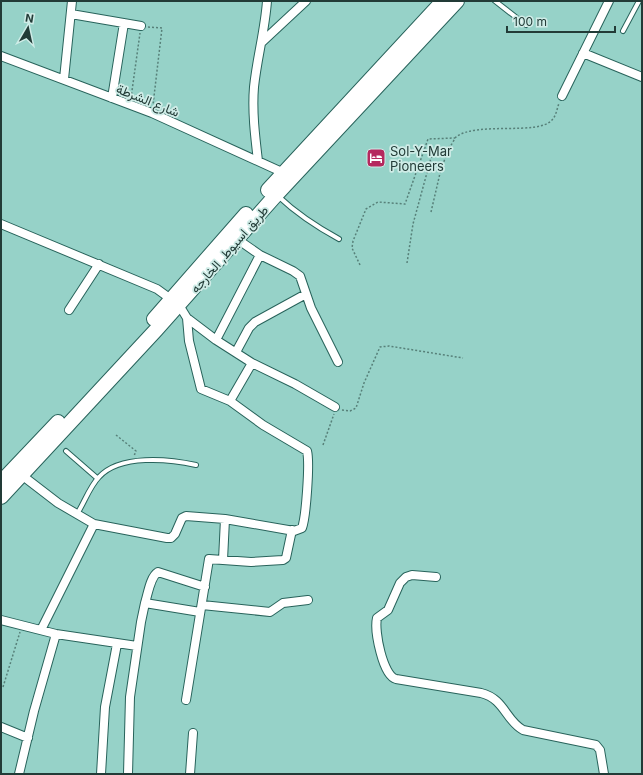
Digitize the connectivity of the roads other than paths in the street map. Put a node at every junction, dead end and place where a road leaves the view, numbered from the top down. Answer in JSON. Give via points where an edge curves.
{"nodes":[{"id":1,"x":72,"y":1,"type":"edge"},
{"id":2,"x":267,"y":1,"type":"edge"},
{"id":3,"x":306,"y":1,"type":"edge"},
{"id":4,"x":443,"y":1,"type":"edge"},
{"id":5,"x":457,"y":1,"type":"edge"},
{"id":6,"x":495,"y":1,"type":"edge"},
{"id":7,"x":639,"y":1,"type":"edge"},
{"id":8,"x":606,"y":2,"type":"edge"},
{"id":9,"x":71,"y":14,"type":"junction"},
{"id":10,"x":124,"y":23,"type":"junction"},
{"id":11,"x":526,"y":25,"type":"dead end"},
{"id":12,"x":141,"y":26,"type":"road end"},
{"id":13,"x":623,"y":31,"type":"dead end"},
{"id":14,"x":262,"y":42,"type":"junction"},
{"id":15,"x":583,"y":53,"type":"junction"},
{"id":16,"x":1,"y":56,"type":"edge"},
{"id":17,"x":642,"y":77,"type":"edge"},
{"id":18,"x":64,"y":79,"type":"junction"},
{"id":19,"x":371,"y":86,"type":"junction"},
{"id":20,"x":562,"y":96,"type":"road end"},
{"id":21,"x":112,"y":98,"type":"junction"},
{"id":22,"x":258,"y":161,"type":"junction"},
{"id":23,"x":284,"y":173,"type":"junction"},
{"id":24,"x":273,"y":192,"type":"junction"},
{"id":25,"x":1,"y":224,"type":"edge"},
{"id":26,"x":237,"y":239,"type":"junction"},
{"id":27,"x":339,"y":239,"type":"dead end"},
{"id":28,"x":260,"y":255,"type":"junction"},
{"id":29,"x":99,"y":264,"type":"junction"},
{"id":30,"x":306,"y":294,"type":"junction"},
{"id":31,"x":175,"y":302,"type":"junction"},
{"id":32,"x":69,"y":310,"type":"dead end"},
{"id":33,"x":187,"y":318,"type":"junction"},
{"id":34,"x":216,"y":340,"type":"junction"},
{"id":35,"x":236,"y":352,"type":"junction"},
{"id":36,"x":338,"y":362,"type":"dead end"},
{"id":37,"x":252,"y":363,"type":"junction"},
{"id":38,"x":230,"y":401,"type":"junction"},
{"id":39,"x":335,"y":407,"type":"road end"},
{"id":40,"x":66,"y":451,"type":"dead end"},
{"id":41,"x":196,"y":465,"type":"dead end"},
{"id":42,"x":18,"y":472,"type":"junction"},
{"id":43,"x":97,"y":478,"type":"junction"},
{"id":44,"x":1,"y":482,"type":"edge"},
{"id":45,"x":1,"y":497,"type":"edge"},
{"id":46,"x":77,"y":514,"type":"junction"},
{"id":47,"x":225,"y":519,"type":"junction"},
{"id":48,"x":94,"y":524,"type":"junction"},
{"id":49,"x":292,"y":530,"type":"junction"},
{"id":50,"x":223,"y":560,"type":"junction"},
{"id":51,"x":436,"y":577,"type":"dead end"},
{"id":52,"x":205,"y":587,"type":"junction"},
{"id":53,"x":308,"y":600,"type":"dead end"},
{"id":54,"x":145,"y":603,"type":"junction"},
{"id":55,"x":201,"y":609,"type":"junction"},
{"id":56,"x":1,"y":620,"type":"edge"},
{"id":57,"x":41,"y":630,"type":"junction"},
{"id":58,"x":56,"y":634,"type":"junction"},
{"id":59,"x":117,"y":644,"type":"junction"},
{"id":60,"x":137,"y":646,"type":"junction"},
{"id":61,"x":186,"y":700,"type":"dead end"},
{"id":62,"x":1,"y":727,"type":"edge"},
{"id":63,"x":193,"y":733,"type":"dead end"},
{"id":64,"x":28,"y":738,"type":"junction"},
{"id":65,"x":19,"y":774,"type":"edge"},
{"id":66,"x":101,"y":774,"type":"edge"},
{"id":67,"x":128,"y":774,"type":"edge"},
{"id":68,"x":190,"y":774,"type":"edge"},
{"id":69,"x":604,"y":774,"type":"edge"}],
"edges":[{"from":1,"to":9,"type":"street"},
{"from":2,"to":14,"type":"street"},
{"from":3,"to":14,"type":"street"},
{"from":4,"to":19,"type":"highway","name":"طريق اسيوط, الخارجه"},
{"from":5,"to":19,"type":"highway","name":"طريق اسيوط, الخارجه"},
{"from":6,"to":11,"type":"lane"},
{"from":7,"to":13,"type":"lane"},
{"from":8,"to":15,"type":"street"},
{"from":9,"to":10,"type":"street"},
{"from":9,"to":18,"type":"street"},
{"from":10,"to":12,"type":"street"},
{"from":10,"to":21,"type":"street"},
{"from":14,"to":22,"type":"street","via":[[254,86]]},
{"from":15,"to":17,"type":"street"},
{"from":15,"to":20,"type":"street"},
{"from":16,"to":18,"type":"street","name":"شارع الشرطة"},
{"from":18,"to":21,"type":"street","name":"شارع الشرطة"},
{"from":19,"to":23,"type":"highway","name":"طريق اسيوط, الخارجه"},
{"from":19,"to":24,"type":"highway","name":"طريق اسيوط, الخارجه"},
{"from":21,"to":22,"type":"street","name":"شارع الشرطة","via":[[152,113]]},
{"from":22,"to":23,"type":"street","name":"شارع الشرطة"},
{"from":23,"to":24,"type":"highway","name":"طريق اسيوط, الخارجه"},
{"from":24,"to":26,"type":"highway","name":"طريق اسيوط, الخارجه"},
{"from":24,"to":27,"type":"lane","via":[[297,213]]},
{"from":24,"to":31,"type":"highway","name":"طريق اسيوط, الخارجه"},
{"from":25,"to":29,"type":"street"},
{"from":26,"to":28,"type":"street"},
{"from":26,"to":31,"type":"highway","name":"طريق اسيوط, الخارجه"},
{"from":28,"to":30,"type":"street","via":[[298,274]]},
{"from":28,"to":34,"type":"street"},
{"from":29,"to":31,"type":"street","via":[[147,284]]},
{"from":29,"to":32,"type":"street"},
{"from":30,"to":35,"type":"street","via":[[255,322]]},
{"from":30,"to":36,"type":"street"},
{"from":31,"to":33,"type":"street"},
{"from":31,"to":42,"type":"highway","name":"طريق اسيوط, الخارجه","via":[[150,324]]},
{"from":33,"to":34,"type":"street"},
{"from":33,"to":38,"type":"street","via":[[189,341],[200,386],[203,390]]},
{"from":34,"to":35,"type":"street"},
{"from":35,"to":37,"type":"street"},
{"from":37,"to":38,"type":"street"},
{"from":37,"to":39,"type":"street"},
{"from":38,"to":49,"type":"street","via":[[263,425],[307,451],[303,525],[300,530]]},
{"from":40,"to":43,"type":"lane"},
{"from":41,"to":43,"type":"lane","via":[[170,460],[133,462],[111,468]]},
{"from":42,"to":44,"type":"highway","name":"طريق اسيوط, الخارجه"},
{"from":42,"to":45,"type":"highway","name":"طريق اسيوط, الخارجه"},
{"from":42,"to":46,"type":"street"},
{"from":43,"to":46,"type":"lane"},
{"from":46,"to":48,"type":"street"},
{"from":47,"to":48,"type":"street","via":[[184,516],[175,534],[169,538]]},
{"from":47,"to":49,"type":"street"},
{"from":47,"to":50,"type":"street"},
{"from":48,"to":57,"type":"street"},
{"from":49,"to":50,"type":"street","via":[[285,559],[265,562]]},
{"from":50,"to":52,"type":"street","via":[[209,559]]},
{"from":51,"to":69,"type":"street","via":[[406,577],[400,583],[388,610],[377,618],[377,633],[384,664],[390,676],[492,696],[523,730],[596,745],[600,750]]},
{"from":52,"to":54,"type":"street","via":[[158,572],[151,583]]},
{"from":52,"to":55,"type":"street"},
{"from":53,"to":55,"type":"street","via":[[285,602],[270,612]]},
{"from":54,"to":55,"type":"street"},
{"from":54,"to":60,"type":"street"},
{"from":55,"to":61,"type":"street"},
{"from":56,"to":57,"type":"street"},
{"from":57,"to":58,"type":"street"},
{"from":58,"to":59,"type":"street"},
{"from":58,"to":64,"type":"street"},
{"from":59,"to":60,"type":"street"},
{"from":59,"to":66,"type":"street","via":[[105,706]]},
{"from":60,"to":67,"type":"street","via":[[130,704]]},
{"from":62,"to":64,"type":"street"},
{"from":63,"to":68,"type":"street"},
{"from":64,"to":65,"type":"street"}]}
